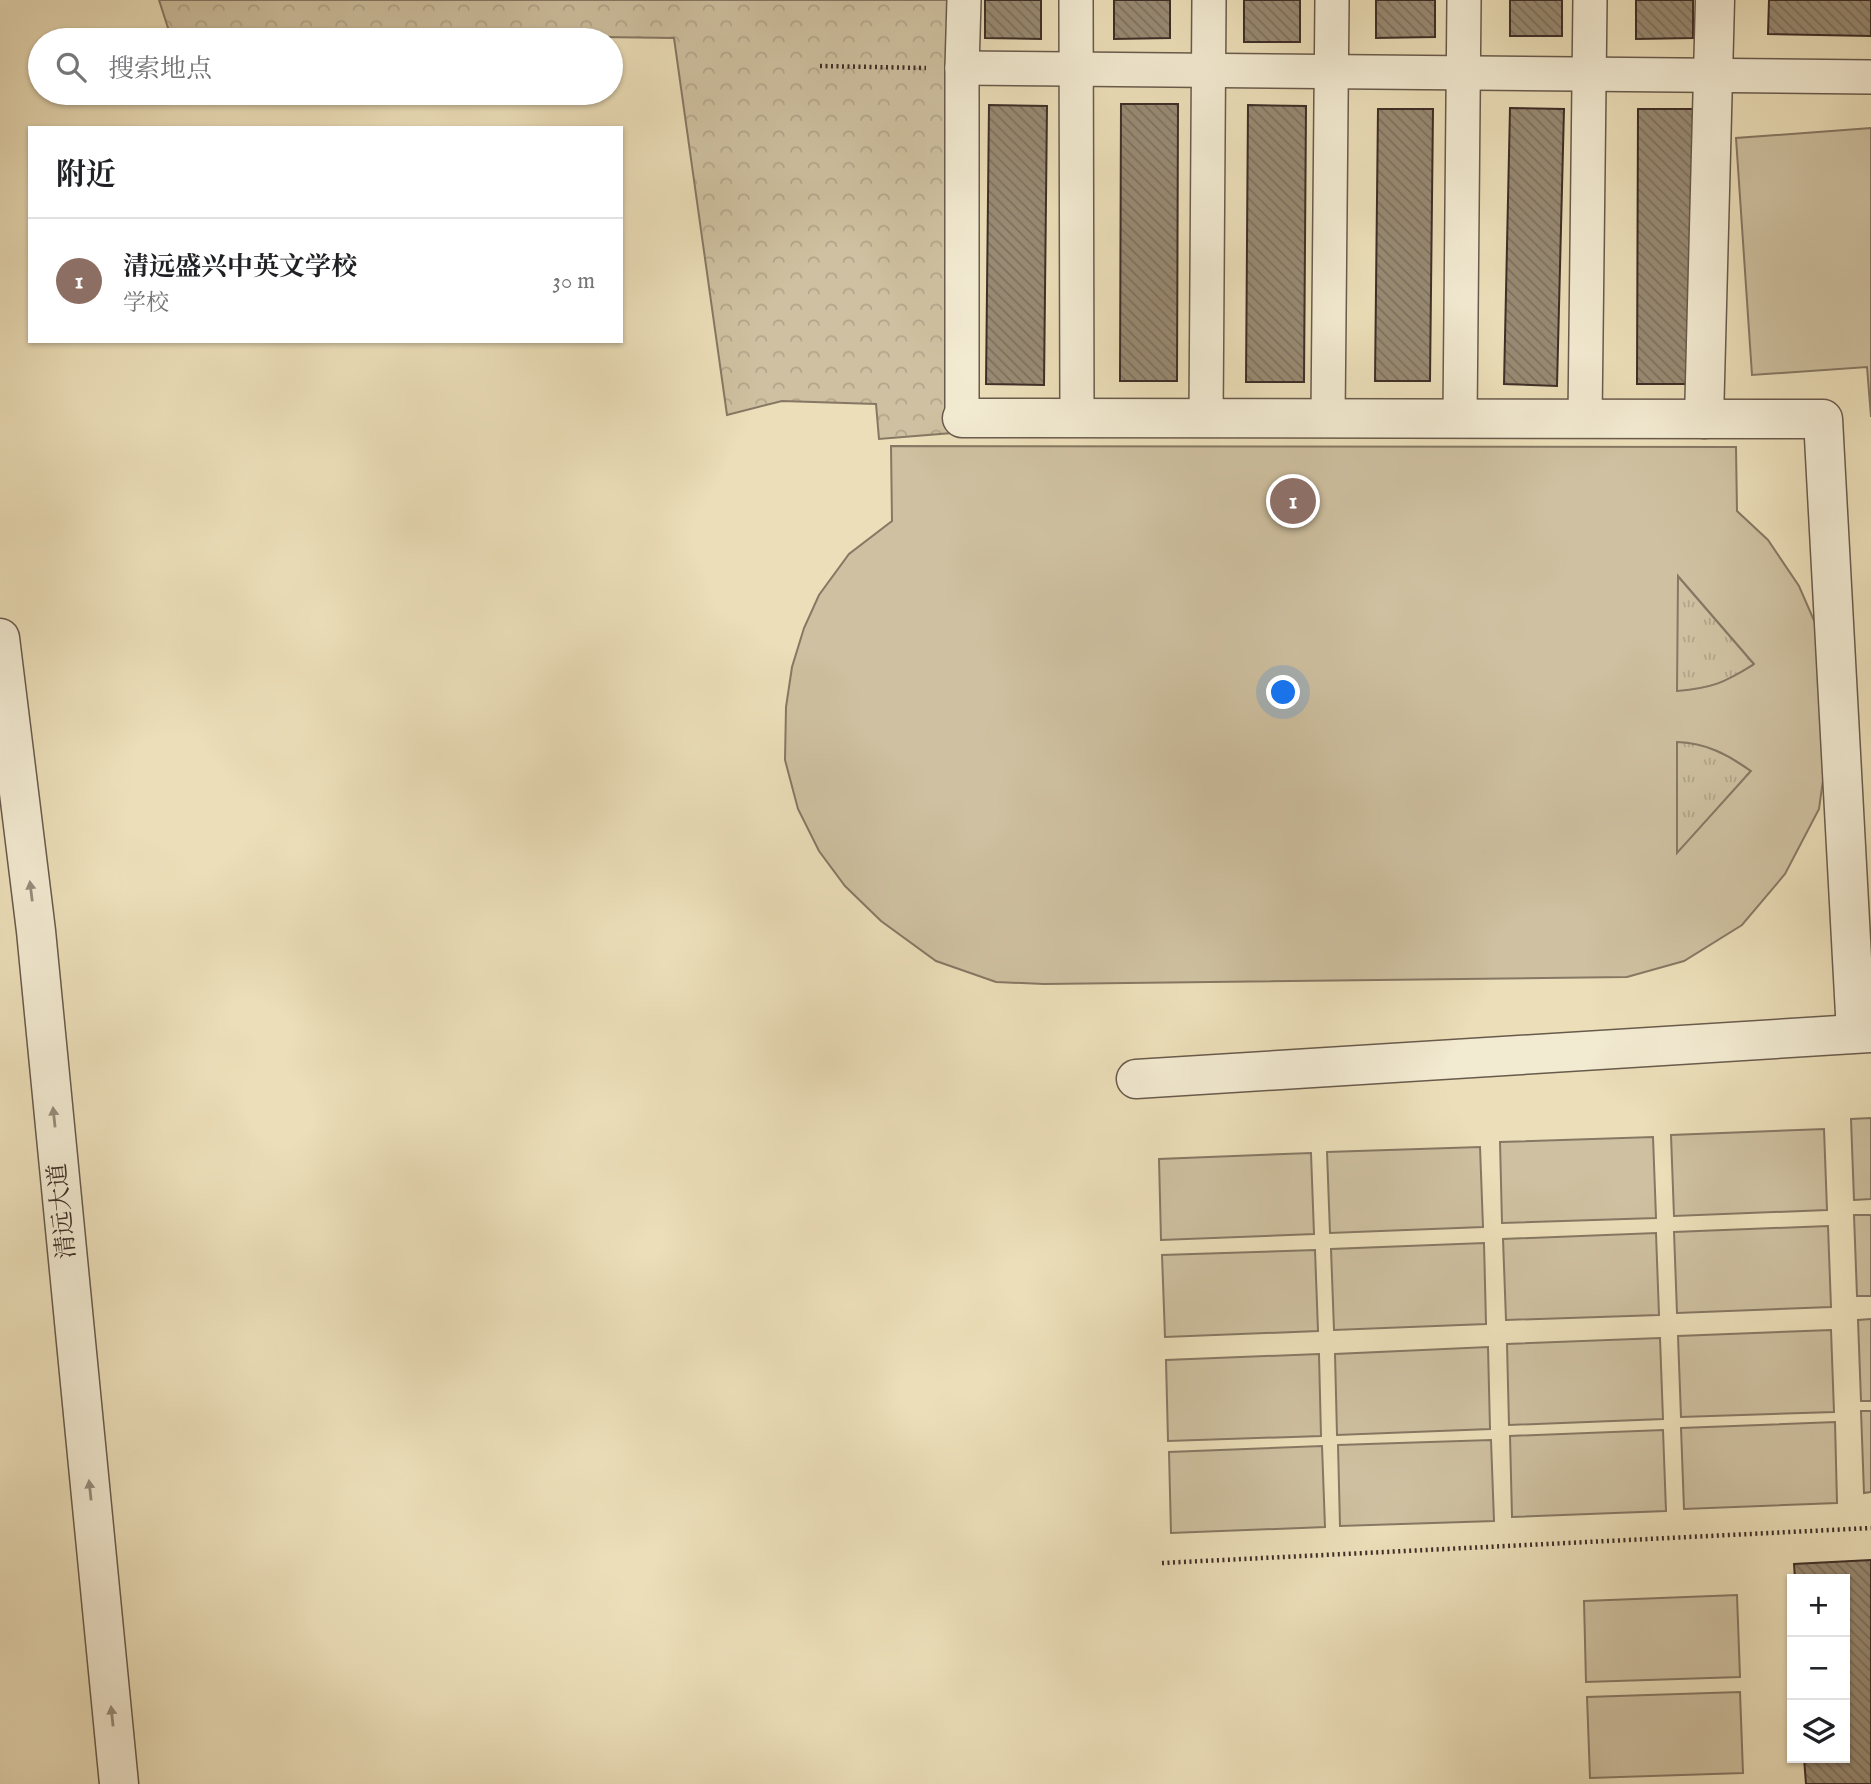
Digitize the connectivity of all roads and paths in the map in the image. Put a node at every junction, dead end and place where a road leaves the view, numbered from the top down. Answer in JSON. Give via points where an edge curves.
{"nodes":[{"id":1,"x":964,"y":0,"type":"edge"},
{"id":2,"x":1076,"y":0,"type":"edge"},
{"id":3,"x":1209,"y":0,"type":"edge"},
{"id":4,"x":1332,"y":0,"type":"edge"},
{"id":5,"x":1464,"y":0,"type":"edge"},
{"id":6,"x":1590,"y":0,"type":"edge"},
{"id":7,"x":1715,"y":0,"type":"edge"},
{"id":8,"x":820,"y":66,"type":"dead end"},
{"id":9,"x":962,"y":68,"type":"junction"},
{"id":10,"x":1076,"y":69,"type":"junction"},
{"id":11,"x":1209,"y":71,"type":"junction"},
{"id":12,"x":1331,"y":72,"type":"junction"},
{"id":13,"x":1465,"y":74,"type":"junction"},
{"id":14,"x":1589,"y":75,"type":"junction"},
{"id":15,"x":1714,"y":76,"type":"junction"},
{"id":16,"x":1871,"y":77,"type":"edge"},
{"id":17,"x":962,"y":418,"type":"joint"},
{"id":18,"x":1077,"y":418,"type":"junction"},
{"id":19,"x":1206,"y":418,"type":"junction"},
{"id":20,"x":1328,"y":418,"type":"junction"},
{"id":21,"x":1460,"y":418,"type":"junction"},
{"id":22,"x":1585,"y":418,"type":"junction"},
{"id":23,"x":1704,"y":419,"type":"junction"},
{"id":24,"x":0,"y":638,"type":"edge"},
{"id":25,"x":1863,"y":1033,"type":"edge"},
{"id":26,"x":1136,"y":1079,"type":"dead end"},
{"id":27,"x":1871,"y":1528,"type":"edge"},
{"id":28,"x":1162,"y":1563,"type":"dead end"},
{"id":29,"x":119,"y":1784,"type":"edge"}],
"edges":[{"from":1,"to":9,"type":"street"},
{"from":2,"to":10,"type":"street"},
{"from":3,"to":11,"type":"street"},
{"from":4,"to":12,"type":"street"},
{"from":5,"to":13,"type":"street"},
{"from":6,"to":14,"type":"street"},
{"from":7,"to":15,"type":"street"},
{"from":8,"to":9,"type":"path"},
{"from":9,"to":10,"type":"street"},
{"from":9,"to":17,"type":"street"},
{"from":10,"to":11,"type":"street"},
{"from":10,"to":18,"type":"street"},
{"from":11,"to":12,"type":"street"},
{"from":11,"to":19,"type":"street"},
{"from":12,"to":13,"type":"street"},
{"from":12,"to":20,"type":"street"},
{"from":13,"to":14,"type":"street"},
{"from":13,"to":21,"type":"street"},
{"from":14,"to":15,"type":"street"},
{"from":14,"to":22,"type":"street"},
{"from":15,"to":16,"type":"street"},
{"from":15,"to":23,"type":"street"},
{"from":17,"to":18,"type":"street"},
{"from":18,"to":19,"type":"street"},
{"from":19,"to":20,"type":"street"},
{"from":20,"to":21,"type":"street"},
{"from":21,"to":22,"type":"street"},
{"from":22,"to":23,"type":"street"},
{"from":23,"to":25,"type":"street","via":[[1823,419]]},
{"from":29,"to":24,"type":"street","name":"清远大道","one_way":true,"via":[[36,931]]},
{"from":25,"to":26,"type":"street"},
{"from":27,"to":28,"type":"path"}]}
